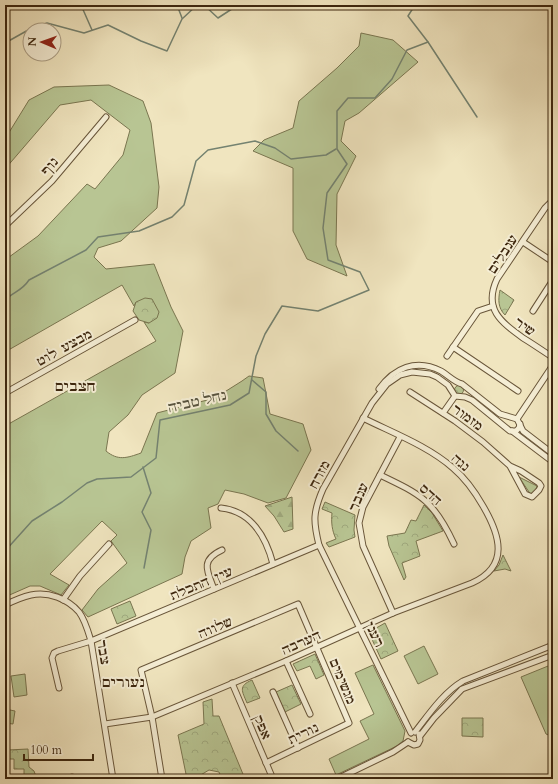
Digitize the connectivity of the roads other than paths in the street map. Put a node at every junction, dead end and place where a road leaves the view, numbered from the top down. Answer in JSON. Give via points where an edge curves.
{"nodes":[{"id":1,"x":106,"y":117,"type":"dead end"},
{"id":2,"x":553,"y":200,"type":"edge"},
{"id":3,"x":5,"y":226,"type":"edge"},
{"id":4,"x":523,"y":242,"type":"junction"},
{"id":5,"x":553,"y":262,"type":"edge"},
{"id":6,"x":553,"y":280,"type":"edge"},
{"id":7,"x":493,"y":306,"type":"junction"},
{"id":8,"x":533,"y":311,"type":"dead end"},
{"id":9,"x":135,"y":320,"type":"dead end"},
{"id":10,"x":453,"y":347,"type":"junction"},
{"id":11,"x":447,"y":356,"type":"dead end"},
{"id":12,"x":553,"y":360,"type":"edge"},
{"id":13,"x":458,"y":383,"type":"junction"},
{"id":14,"x":465,"y":387,"type":"junction"},
{"id":15,"x":452,"y":390,"type":"junction"},
{"id":16,"x":518,"y":391,"type":"dead end"},
{"id":17,"x":410,"y":392,"type":"dead end"},
{"id":18,"x":5,"y":393,"type":"edge"},
{"id":19,"x":458,"y":396,"type":"junction"},
{"id":20,"x":443,"y":413,"type":"junction"},
{"id":21,"x":363,"y":418,"type":"junction"},
{"id":22,"x":516,"y":420,"type":"junction"},
{"id":23,"x":507,"y":428,"type":"junction"},
{"id":24,"x":512,"y":431,"type":"junction"},
{"id":25,"x":400,"y":437,"type":"junction"},
{"id":26,"x":553,"y":454,"type":"edge"},
{"id":27,"x":553,"y":462,"type":"edge"},
{"id":28,"x":510,"y":466,"type":"junction"},
{"id":29,"x":380,"y":475,"type":"junction"},
{"id":30,"x":221,"y":508,"type":"dead end"},
{"id":31,"x":110,"y":544,"type":"dead end"},
{"id":32,"x":454,"y":544,"type":"dead end"},
{"id":33,"x":319,"y":545,"type":"junction"},
{"id":34,"x":222,"y":550,"type":"dead end"},
{"id":35,"x":496,"y":560,"type":"joint"},
{"id":36,"x":273,"y":564,"type":"junction"},
{"id":37,"x":214,"y":589,"type":"junction"},
{"id":38,"x":63,"y":600,"type":"junction"},
{"id":39,"x":5,"y":605,"type":"edge"},
{"id":40,"x":393,"y":613,"type":"junction"},
{"id":41,"x":360,"y":628,"type":"junction"},
{"id":42,"x":91,"y":641,"type":"junction"},
{"id":43,"x":553,"y":645,"type":"edge"},
{"id":44,"x":317,"y":647,"type":"junction"},
{"id":45,"x":553,"y":655,"type":"edge"},
{"id":46,"x":286,"y":661,"type":"junction"},
{"id":47,"x":232,"y":683,"type":"junction"},
{"id":48,"x":59,"y":688,"type":"dead end"},
{"id":49,"x":274,"y":692,"type":"dead end"},
{"id":50,"x":310,"y":714,"type":"dead end"},
{"id":51,"x":152,"y":717,"type":"junction"},
{"id":52,"x":349,"y":723,"type":"joint"},
{"id":53,"x":105,"y":724,"type":"junction"},
{"id":54,"x":413,"y":732,"type":"junction"},
{"id":55,"x":420,"y":736,"type":"junction"},
{"id":56,"x":408,"y":742,"type":"junction"},
{"id":57,"x":298,"y":748,"type":"junction"},
{"id":58,"x":266,"y":763,"type":"junction"},
{"id":59,"x":113,"y":779,"type":"edge"},
{"id":60,"x":162,"y":779,"type":"edge"},
{"id":61,"x":273,"y":779,"type":"edge"},
{"id":62,"x":337,"y":779,"type":"edge"}],
"edges":[{"from":1,"to":3,"type":"street","name":"נוף","via":[[52,180]]},
{"from":2,"to":4,"type":"street","name":"ענבלים"},
{"from":4,"to":5,"type":"street"},
{"from":4,"to":7,"type":"street","name":"ענבלים","via":[[494,287]]},
{"from":6,"to":8,"type":"street"},
{"from":7,"to":10,"type":"street","via":[[478,311]]},
{"from":7,"to":12,"type":"street","name":"שיר","via":[[498,317],[507,326]]},
{"from":9,"to":18,"type":"street","name":"מבצע לוט"},
{"from":10,"to":11,"type":"street"},
{"from":10,"to":16,"type":"street"},
{"from":12,"to":22,"type":"street"},
{"from":13,"to":14,"type":"street"},
{"from":13,"to":15,"type":"street"},
{"from":13,"to":21,"type":"street","name":"מזרח","via":[[432,368],[404,367],[383,383]]},
{"from":14,"to":19,"type":"street","via":[[465,393]]},
{"from":14,"to":22,"type":"street","via":[[500,414]]},
{"from":15,"to":19,"type":"street"},
{"from":15,"to":21,"type":"street","name":"מזרח","via":[[443,380],[430,374],[406,373],[394,378],[380,392]]},
{"from":17,"to":20,"type":"street","name":"מזמור"},
{"from":19,"to":20,"type":"street"},
{"from":19,"to":23,"type":"street","via":[[472,400]]},
{"from":20,"to":28,"type":"street","name":"מזמור"},
{"from":21,"to":25,"type":"street","name":"נגה"},
{"from":21,"to":33,"type":"street","name":"מזרח","via":[[318,500],[314,519]]},
{"from":22,"to":23,"type":"street","via":[[507,421]]},
{"from":22,"to":24,"type":"street","via":[[518,429]]},
{"from":22,"to":26,"type":"street","via":[[523,431]]},
{"from":23,"to":24,"type":"street"},
{"from":24,"to":27,"type":"street"},
{"from":25,"to":29,"type":"street","name":"ענבר"},
{"from":25,"to":35,"type":"street","name":"נגה","via":[[432,453],[453,468],[471,487],[496,532],[499,545]]},
{"from":28,"to":28,"type":"street","name":"מזמור","via":[[539,483],[541,486],[532,497],[525,494]]},
{"from":29,"to":32,"type":"street","name":"הדס","via":[[407,488],[428,503],[436,511]]},
{"from":29,"to":40,"type":"street","name":"ענבר","via":[[361,514],[359,530],[363,546]]},
{"from":30,"to":36,"type":"street","via":[[235,511],[253,525],[266,543]]},
{"from":31,"to":38,"type":"street","via":[[80,576]]},
{"from":33,"to":36,"type":"street","name":"עין התכלת"},
{"from":33,"to":41,"type":"street","name":"רענן"},
{"from":34,"to":37,"type":"street","via":[[212,556],[206,565]]},
{"from":35,"to":40,"type":"street","name":"הערבה","via":[[481,579]]},
{"from":36,"to":37,"type":"street","name":"עין התכלת"},
{"from":37,"to":42,"type":"street","name":"עין התכלת"},
{"from":38,"to":39,"type":"street","name":"צבר","via":[[36,594]]},
{"from":38,"to":42,"type":"street","name":"צבר","via":[[79,612]]},
{"from":40,"to":41,"type":"street","name":"הערבה"},
{"from":41,"to":44,"type":"street","name":"הערבה"},
{"from":41,"to":54,"type":"street","name":"רענן"},
{"from":42,"to":48,"type":"street","name":"עין התכלת","via":[[54,653],[52,658]]},
{"from":42,"to":53,"type":"street","name":"צבר"},
{"from":43,"to":54,"type":"street","via":[[462,681],[453,687]]},
{"from":44,"to":46,"type":"street","name":"הערבה"},
{"from":44,"to":51,"type":"street","name":"שלווה","via":[[298,604],[155,664],[141,670]]},
{"from":44,"to":52,"type":"street","name":"מגשימים"},
{"from":45,"to":55,"type":"street","via":[[462,689]]},
{"from":46,"to":47,"type":"street","name":"הערבה"},
{"from":46,"to":50,"type":"street"},
{"from":47,"to":51,"type":"street","name":"הערבה"},
{"from":47,"to":58,"type":"street","name":"אפק"},
{"from":49,"to":57,"type":"street"},
{"from":51,"to":53,"type":"street","name":"הערבה"},
{"from":51,"to":60,"type":"street"},
{"from":52,"to":57,"type":"street","name":"נורית"},
{"from":53,"to":59,"type":"street","name":"צבר"},
{"from":54,"to":55,"type":"street"},
{"from":54,"to":56,"type":"street","via":[[408,736]]},
{"from":55,"to":56,"type":"street","via":[[418,744],[412,745]]},
{"from":56,"to":62,"type":"street"},
{"from":57,"to":58,"type":"street","name":"נורית"},
{"from":58,"to":61,"type":"street","name":"אפק"}]}
